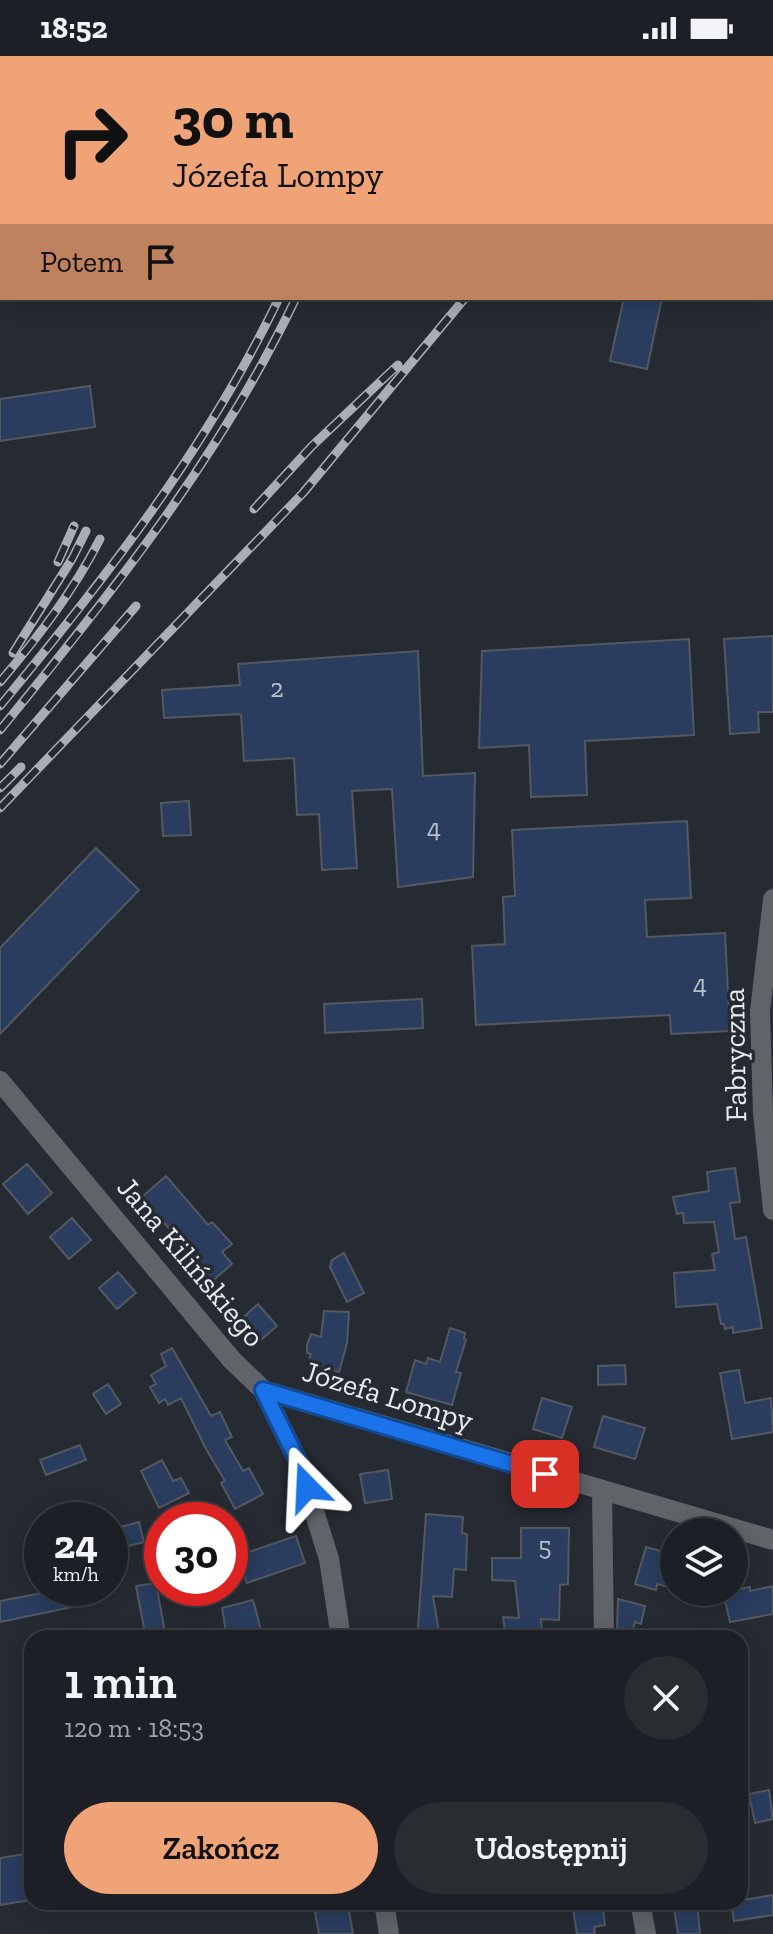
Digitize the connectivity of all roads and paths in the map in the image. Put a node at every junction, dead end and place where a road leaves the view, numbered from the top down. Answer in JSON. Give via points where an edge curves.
{"nodes":[{"id":1,"x":773,"y":899,"type":"edge"},
{"id":2,"x":0,"y":1081,"type":"edge"},
{"id":3,"x":773,"y":1210,"type":"edge"},
{"id":4,"x":263,"y":1390,"type":"junction"},
{"id":5,"x":602,"y":1491,"type":"junction"},
{"id":6,"x":773,"y":1540,"type":"edge"},
{"id":7,"x":340,"y":1630,"type":"edge"},
{"id":8,"x":604,"y":1630,"type":"edge"},
{"id":9,"x":385,"y":1910,"type":"edge"},
{"id":10,"x":642,"y":1910,"type":"edge"},
{"id":11,"x":389,"y":1934,"type":"edge"},
{"id":12,"x":646,"y":1934,"type":"edge"}],
"edges":[{"from":1,"to":3,"type":"street","name":"Fabryczna","via":[[760,1011]]},
{"from":2,"to":4,"type":"street","name":"Jana Kilińskiego","via":[[231,1359]]},
{"from":4,"to":5,"type":"street","name":"Józefa Lompy"},
{"from":4,"to":7,"type":"street","name":"Jana Kilińskiego","via":[[299,1463],[329,1559]]},
{"from":5,"to":6,"type":"street","name":"Józefa Lompy"},
{"from":5,"to":8,"type":"street"},
{"from":9,"to":11,"type":"street"},
{"from":10,"to":12,"type":"street"}]}
